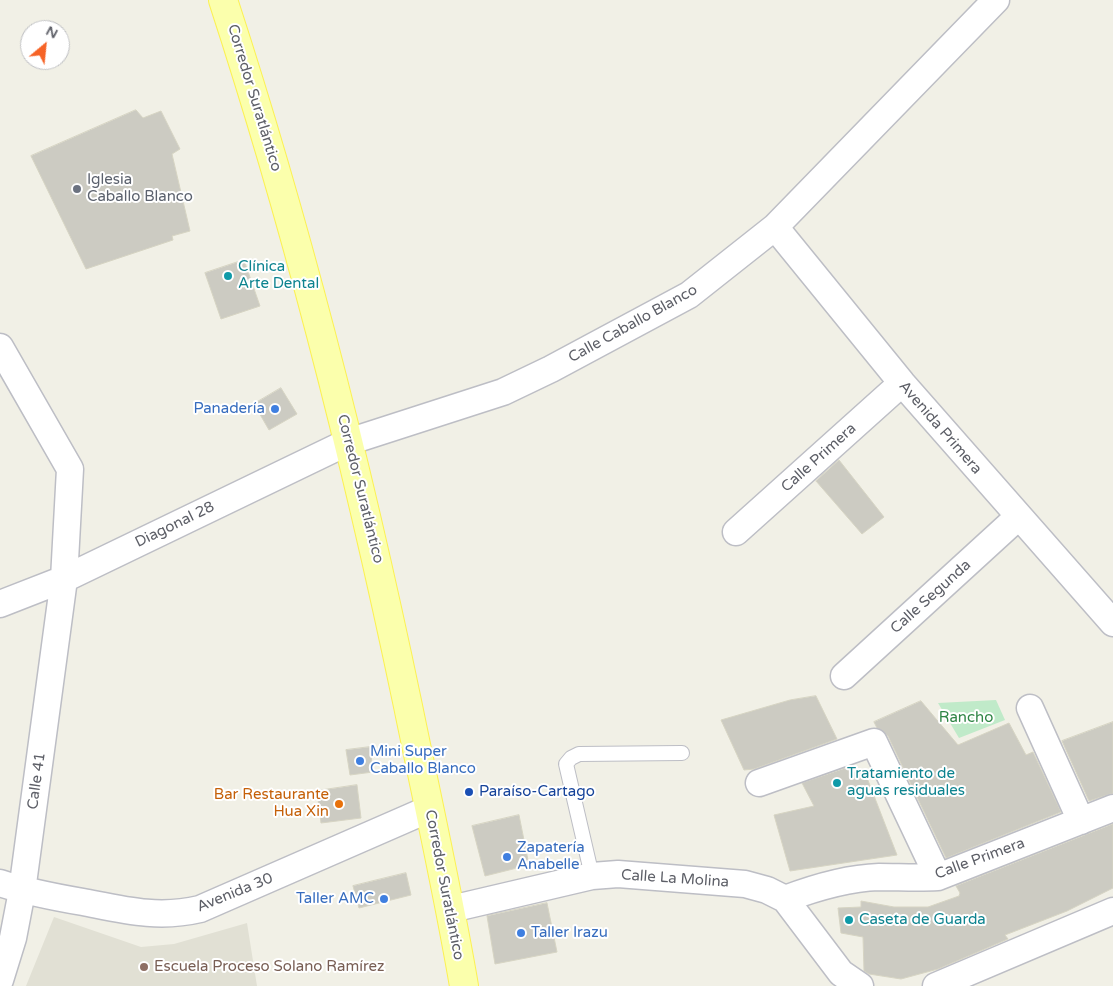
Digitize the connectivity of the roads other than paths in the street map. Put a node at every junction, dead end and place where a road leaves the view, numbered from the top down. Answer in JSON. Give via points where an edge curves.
{"nodes":[{"id":1,"x":223,"y":0,"type":"edge"},
{"id":2,"x":996,"y":0,"type":"edge"},
{"id":3,"x":775,"y":227,"type":"junction"},
{"id":4,"x":0,"y":347,"type":"edge"},
{"id":5,"x":902,"y":383,"type":"junction"},
{"id":6,"x":348,"y":442,"type":"junction"},
{"id":7,"x":1018,"y":517,"type":"junction"},
{"id":8,"x":736,"y":532,"type":"dead end"},
{"id":9,"x":64,"y":579,"type":"junction"},
{"id":10,"x":0,"y":604,"type":"edge"},
{"id":11,"x":1113,"y":622,"type":"edge"},
{"id":12,"x":844,"y":676,"type":"dead end"},
{"id":13,"x":1030,"y":708,"type":"dead end"},
{"id":14,"x":682,"y":753,"type":"dead end"},
{"id":15,"x":759,"y":783,"type":"dead end"},
{"id":16,"x":1113,"y":808,"type":"edge"},
{"id":17,"x":430,"y":810,"type":"junction"},
{"id":18,"x":1081,"y":821,"type":"junction"},
{"id":19,"x":592,"y":876,"type":"junction"},
{"id":20,"x":938,"y":877,"type":"junction"},
{"id":21,"x":11,"y":887,"type":"edge"},
{"id":22,"x":784,"y":899,"type":"junction"},
{"id":23,"x":451,"y":909,"type":"junction"},
{"id":24,"x":1113,"y":911,"type":"edge"},
{"id":25,"x":0,"y":980,"type":"edge"},
{"id":26,"x":464,"y":986,"type":"edge"},
{"id":27,"x":860,"y":986,"type":"edge"},
{"id":28,"x":936,"y":986,"type":"edge"}],
"edges":[{"from":1,"to":6,"type":"main road","name":"Corredor Suratlántico","via":[[304,264]]},
{"from":2,"to":3,"type":"street","name":"Calle Caballo Blanco"},
{"from":3,"to":5,"type":"street","name":"Avenida Primera"},
{"from":3,"to":6,"type":"street","name":"Calle Caballo Blanco","via":[[689,295],[551,369],[503,392]]},
{"from":4,"to":9,"type":"street","name":"Calle 41","via":[[70,469]]},
{"from":5,"to":7,"type":"street","name":"Avenida Primera"},
{"from":5,"to":8,"type":"street","name":"Calle Primera"},
{"from":6,"to":9,"type":"street","name":"Diagonal 28"},
{"from":6,"to":17,"type":"main road","name":"Corredor Suratlántico","via":[[376,555]]},
{"from":7,"to":11,"type":"street","name":"Avenida Primera"},
{"from":7,"to":12,"type":"street","name":"Calle Segunda"},
{"from":9,"to":10,"type":"street","name":"Diagonal 28"},
{"from":9,"to":21,"type":"street","name":"Calle 41"},
{"from":13,"to":18,"type":"street"},
{"from":14,"to":19,"type":"lane","via":[[579,754],[566,764]]},
{"from":15,"to":20,"type":"street","via":[[874,742]]},
{"from":16,"to":18,"type":"street","name":"Calle Primera"},
{"from":17,"to":21,"type":"street","name":"Avenida 30","via":[[200,908],[178,914],[148,914]]},
{"from":17,"to":23,"type":"main road","name":"Corredor Suratlántico"},
{"from":18,"to":20,"type":"street","name":"Calle Primera"},
{"from":19,"to":22,"type":"street","name":"Calle La Molina","via":[[618,874],[745,884]]},
{"from":19,"to":23,"type":"street","name":"Calle La Molina"},
{"from":20,"to":22,"type":"street","name":"Calle Primera","via":[[878,877],[814,888]]},
{"from":21,"to":25,"type":"street","name":"Calle 41","via":[[13,938]]},
{"from":22,"to":27,"type":"street","name":"Calle La Molina","via":[[841,973]]},
{"from":23,"to":26,"type":"main road","name":"Corredor Suratlántico"},
{"from":24,"to":28,"type":"street"}]}
